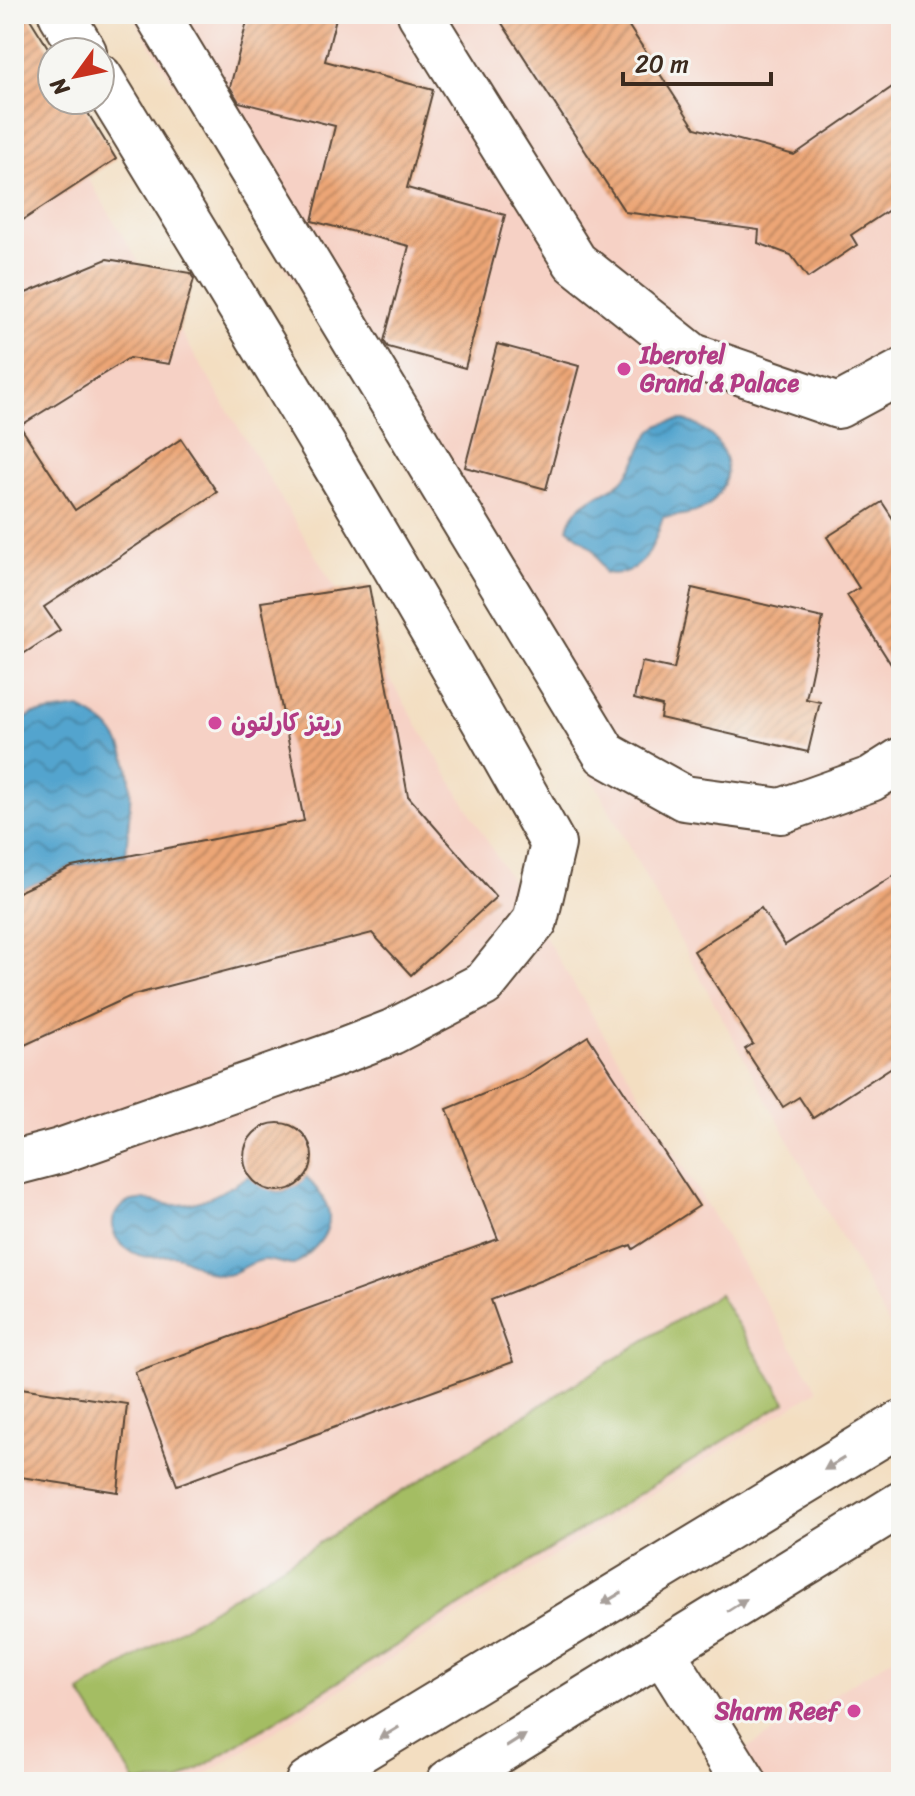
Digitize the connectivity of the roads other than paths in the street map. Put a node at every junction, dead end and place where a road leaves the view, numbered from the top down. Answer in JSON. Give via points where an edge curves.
{"nodes":[{"id":1,"x":61,"y":14,"type":"edge"},
{"id":2,"x":157,"y":14,"type":"edge"},
{"id":3,"x":420,"y":14,"type":"edge"},
{"id":4,"x":74,"y":36,"type":"edge"},
{"id":5,"x":116,"y":103,"type":"edge"},
{"id":6,"x":901,"y":372,"type":"edge"},
{"id":7,"x":901,"y":760,"type":"edge"},
{"id":8,"x":14,"y":1163,"type":"edge"},
{"id":9,"x":901,"y":1423,"type":"edge"},
{"id":10,"x":901,"y":1504,"type":"edge"},
{"id":11,"x":662,"y":1651,"type":"junction"},
{"id":12,"x":308,"y":1782,"type":"edge"},
{"id":13,"x":449,"y":1782,"type":"edge"},
{"id":14,"x":744,"y":1782,"type":"edge"}],
"edges":[{"from":1,"to":4,"type":"street"},
{"from":2,"to":7,"type":"street","via":[[605,754],[684,798],[781,811],[871,779]]},
{"from":3,"to":6,"type":"street","via":[[575,262],[693,356],[838,406]]},
{"from":5,"to":8,"type":"street","via":[[476,705],[553,844],[535,921],[484,984],[392,1032],[330,1056]]},
{"from":9,"to":12,"type":"street","one_way":true},
{"from":11,"to":10,"type":"street","one_way":true},
{"from":13,"to":11,"type":"street","one_way":true},
{"from":11,"to":14,"type":"street"}]}
